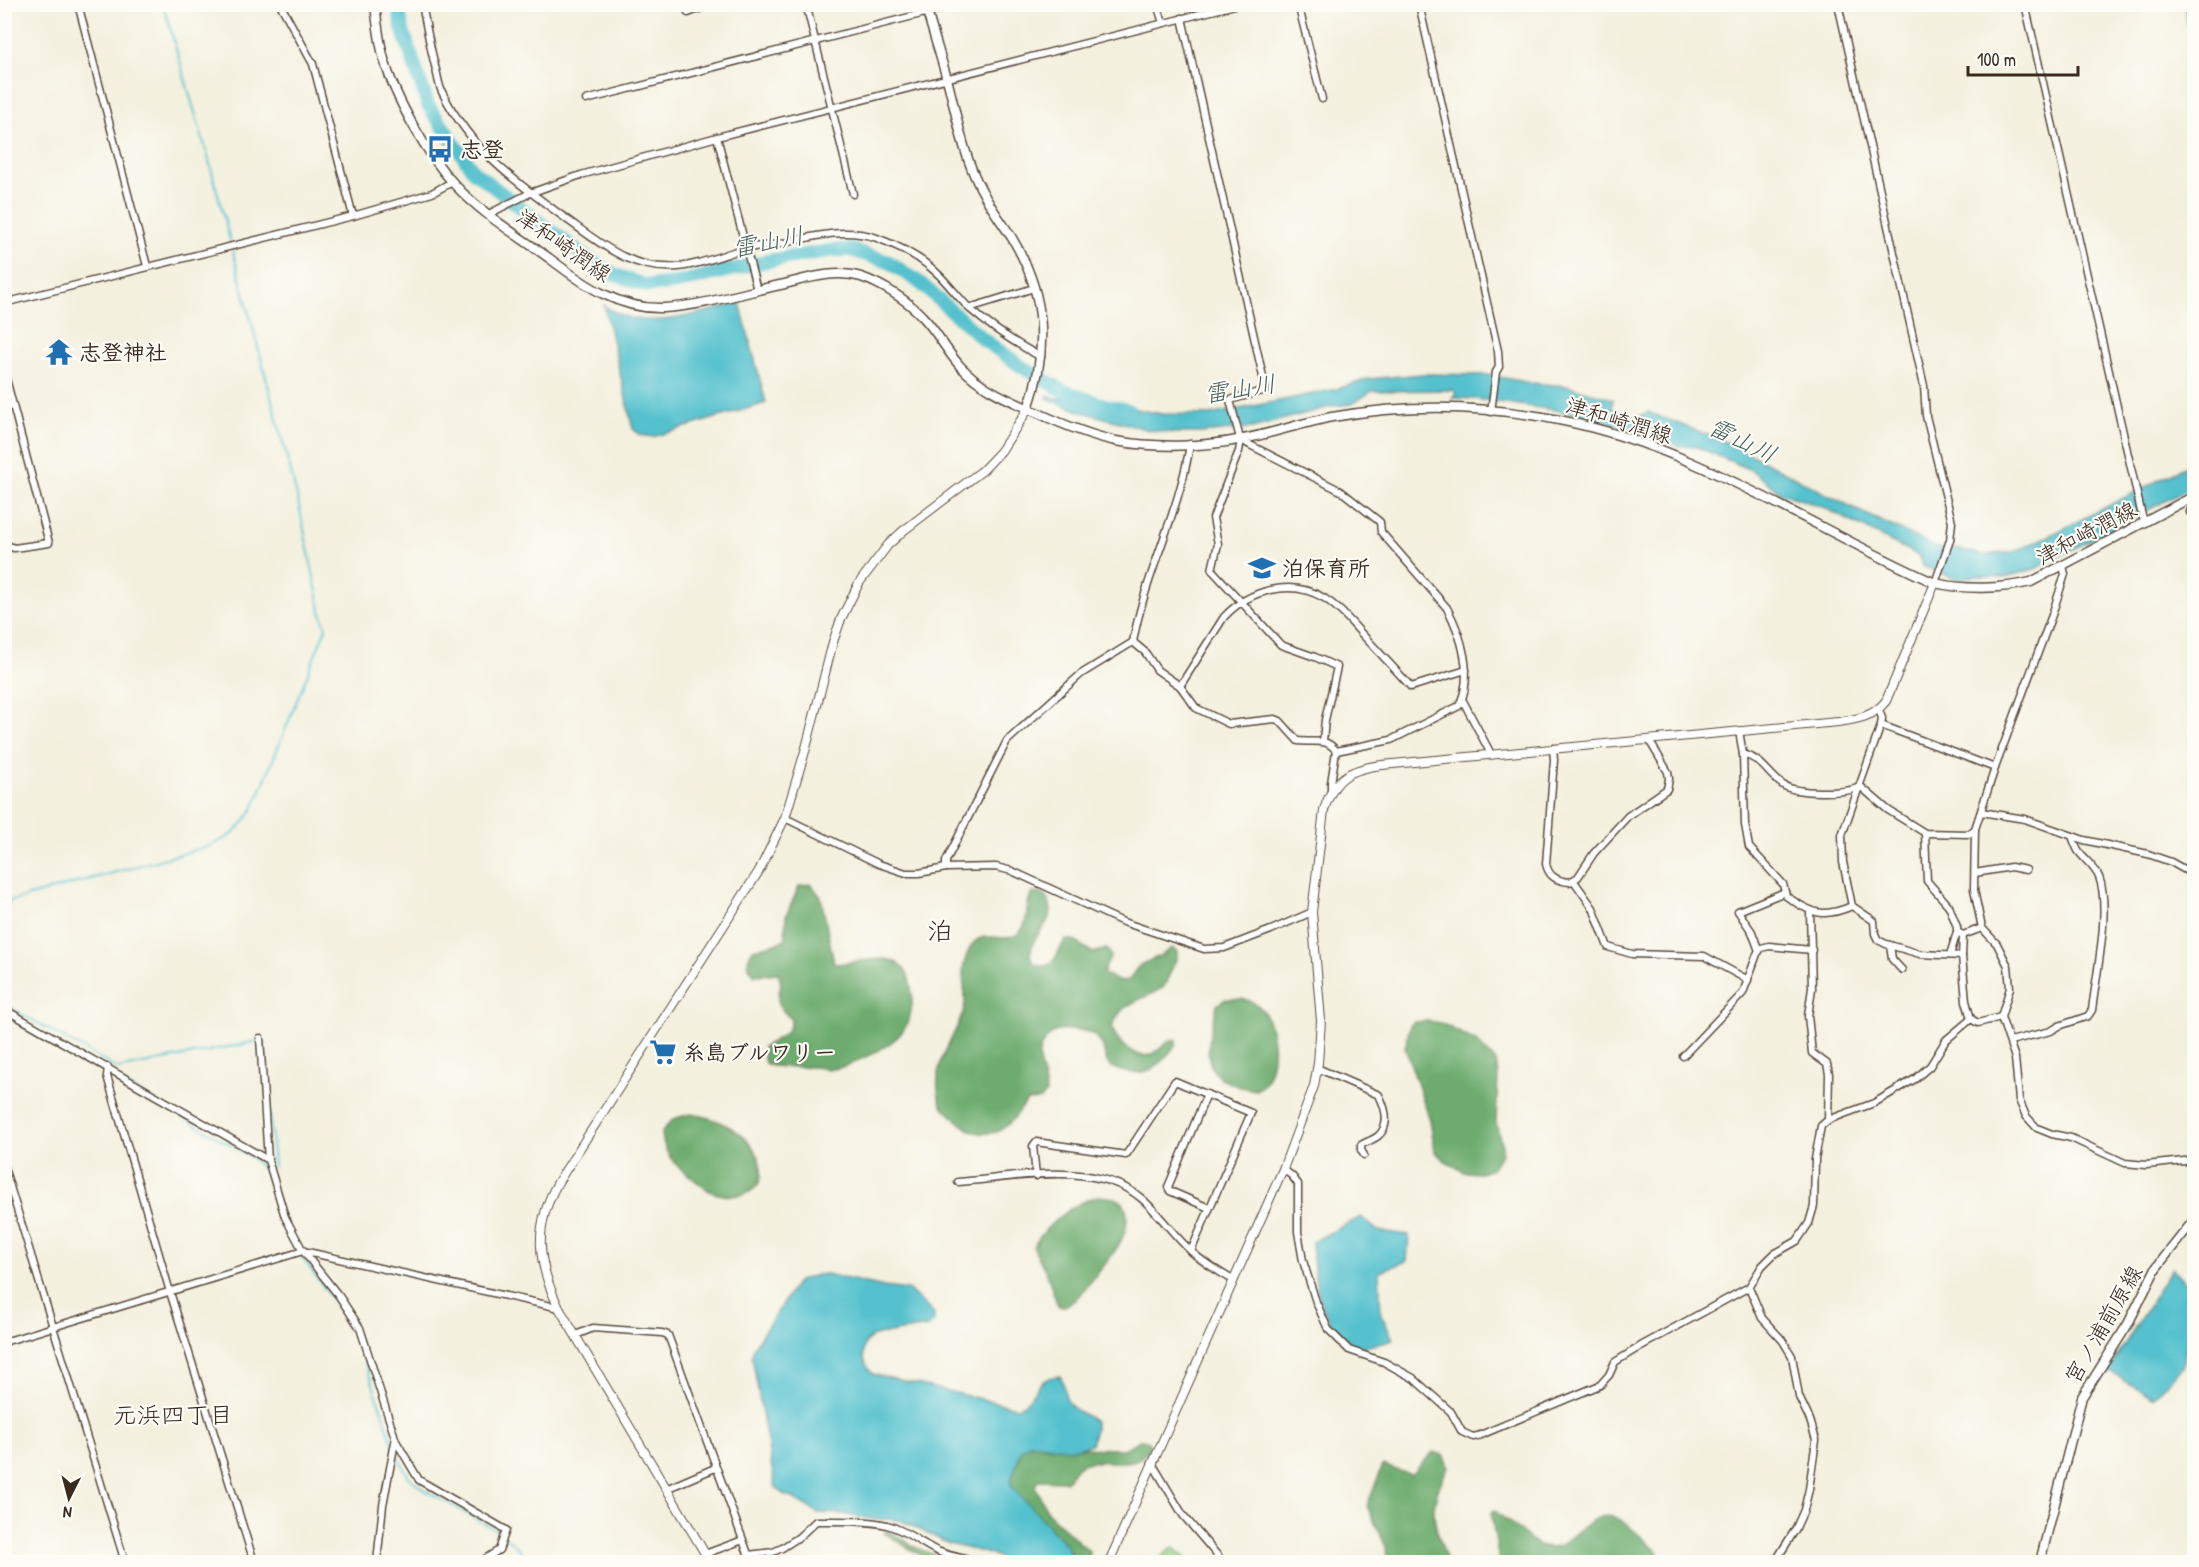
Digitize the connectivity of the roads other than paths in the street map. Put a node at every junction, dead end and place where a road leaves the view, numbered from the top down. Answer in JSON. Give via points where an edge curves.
{"nodes":[{"id":1,"x":78,"y":4,"type":"edge"},
{"id":2,"x":280,"y":4,"type":"edge"},
{"id":3,"x":375,"y":4,"type":"edge"},
{"id":4,"x":422,"y":4,"type":"edge"},
{"id":5,"x":712,"y":4,"type":"edge"},
{"id":6,"x":806,"y":4,"type":"edge"},
{"id":7,"x":960,"y":4,"type":"edge"},
{"id":8,"x":1157,"y":4,"type":"edge"},
{"id":9,"x":1239,"y":4,"type":"edge"},
{"id":10,"x":1298,"y":4,"type":"edge"},
{"id":11,"x":1419,"y":4,"type":"edge"},
{"id":12,"x":1838,"y":4,"type":"edge"},
{"id":13,"x":2025,"y":4,"type":"edge"},
{"id":14,"x":926,"y":9,"type":"edge"},
{"id":15,"x":688,"y":13,"type":"dead end"},
{"id":16,"x":1182,"y":18,"type":"junction"},
{"id":17,"x":1163,"y":23,"type":"junction"},
{"id":18,"x":815,"y":42,"type":"junction"},
{"id":19,"x":947,"y":80,"type":"junction"},
{"id":20,"x":1322,"y":99,"type":"dead end"},
{"id":21,"x":586,"y":100,"type":"dead end"},
{"id":22,"x":831,"y":108,"type":"junction"},
{"id":23,"x":717,"y":137,"type":"junction"},
{"id":24,"x":452,"y":182,"type":"junction"},
{"id":25,"x":530,"y":193,"type":"junction"},
{"id":26,"x":854,"y":194,"type":"dead end"},
{"id":27,"x":489,"y":214,"type":"junction"},
{"id":28,"x":353,"y":216,"type":"junction"},
{"id":29,"x":746,"y":249,"type":"junction"},
{"id":30,"x":147,"y":266,"type":"junction"},
{"id":31,"x":1034,"y":288,"type":"junction"},
{"id":32,"x":757,"y":290,"type":"junction"},
{"id":33,"x":4,"y":303,"type":"edge"},
{"id":34,"x":969,"y":308,"type":"junction"},
{"id":35,"x":1041,"y":361,"type":"junction"},
{"id":36,"x":4,"y":371,"type":"edge"},
{"id":37,"x":1028,"y":409,"type":"junction"},
{"id":38,"x":1491,"y":410,"type":"junction"},
{"id":39,"x":1240,"y":437,"type":"junction"},
{"id":40,"x":1190,"y":444,"type":"junction"},
{"id":41,"x":2192,"y":497,"type":"edge"},
{"id":42,"x":2194,"y":514,"type":"edge"},
{"id":43,"x":2144,"y":519,"type":"junction"},
{"id":44,"x":4,"y":544,"type":"edge"},
{"id":45,"x":2063,"y":566,"type":"junction"},
{"id":46,"x":1937,"y":581,"type":"junction"},
{"id":47,"x":1241,"y":602,"type":"junction"},
{"id":48,"x":1133,"y":642,"type":"junction"},
{"id":49,"x":1466,"y":670,"type":"junction"},
{"id":50,"x":1180,"y":686,"type":"junction"},
{"id":51,"x":1462,"y":699,"type":"junction"},
{"id":52,"x":1879,"y":710,"type":"junction"},
{"id":53,"x":1881,"y":724,"type":"junction"},
{"id":54,"x":1739,"y":731,"type":"junction"},
{"id":55,"x":1649,"y":740,"type":"junction"},
{"id":56,"x":1323,"y":741,"type":"junction"},
{"id":57,"x":1553,"y":748,"type":"junction"},
{"id":58,"x":1336,"y":751,"type":"junction"},
{"id":59,"x":1491,"y":754,"type":"junction"},
{"id":60,"x":1743,"y":754,"type":"junction"},
{"id":61,"x":1995,"y":768,"type":"junction"},
{"id":62,"x":1860,"y":786,"type":"junction"},
{"id":63,"x":1331,"y":791,"type":"junction"},
{"id":64,"x":1981,"y":812,"type":"junction"},
{"id":65,"x":785,"y":818,"type":"junction"},
{"id":66,"x":1975,"y":829,"type":"junction"},
{"id":67,"x":1925,"y":833,"type":"junction"},
{"id":68,"x":2072,"y":836,"type":"junction"},
{"id":69,"x":946,"y":868,"type":"junction"},
{"id":70,"x":2026,"y":870,"type":"dead end"},
{"id":71,"x":1975,"y":873,"type":"junction"},
{"id":72,"x":2194,"y":875,"type":"edge"},
{"id":73,"x":1574,"y":881,"type":"junction"},
{"id":74,"x":1785,"y":892,"type":"junction"},
{"id":75,"x":1852,"y":906,"type":"junction"},
{"id":76,"x":1312,"y":912,"type":"junction"},
{"id":77,"x":1810,"y":912,"type":"junction"},
{"id":78,"x":1982,"y":928,"type":"junction"},
{"id":79,"x":1960,"y":933,"type":"junction"},
{"id":80,"x":1890,"y":945,"type":"junction"},
{"id":81,"x":1812,"y":950,"type":"junction"},
{"id":82,"x":1759,"y":951,"type":"junction"},
{"id":83,"x":1950,"y":955,"type":"junction"},
{"id":84,"x":1962,"y":956,"type":"junction"},
{"id":85,"x":1902,"y":970,"type":"dead end"},
{"id":86,"x":1748,"y":980,"type":"junction"},
{"id":87,"x":4,"y":1009,"type":"edge"},
{"id":88,"x":2001,"y":1017,"type":"junction"},
{"id":89,"x":1971,"y":1019,"type":"junction"},
{"id":90,"x":260,"y":1041,"type":"dead end"},
{"id":91,"x":2010,"y":1041,"type":"junction"},
{"id":92,"x":1683,"y":1056,"type":"dead end"},
{"id":93,"x":108,"y":1067,"type":"junction"},
{"id":94,"x":1317,"y":1068,"type":"junction"},
{"id":95,"x":1207,"y":1094,"type":"junction"},
{"id":96,"x":1828,"y":1120,"type":"junction"},
{"id":97,"x":1364,"y":1155,"type":"dead end"},
{"id":98,"x":268,"y":1160,"type":"junction"},
{"id":99,"x":2194,"y":1160,"type":"edge"},
{"id":100,"x":4,"y":1167,"type":"edge"},
{"id":101,"x":1283,"y":1169,"type":"junction"},
{"id":102,"x":1036,"y":1176,"type":"junction"},
{"id":103,"x":958,"y":1182,"type":"dead end"},
{"id":104,"x":1209,"y":1208,"type":"junction"},
{"id":105,"x":2194,"y":1220,"type":"edge"},
{"id":106,"x":1191,"y":1251,"type":"junction"},
{"id":107,"x":300,"y":1252,"type":"junction"},
{"id":108,"x":1233,"y":1280,"type":"junction"},
{"id":109,"x":1749,"y":1287,"type":"junction"},
{"id":110,"x":170,"y":1292,"type":"junction"},
{"id":111,"x":560,"y":1308,"type":"junction"},
{"id":112,"x":53,"y":1327,"type":"junction"},
{"id":113,"x":576,"y":1335,"type":"junction"},
{"id":114,"x":4,"y":1342,"type":"edge"},
{"id":115,"x":396,"y":1441,"type":"junction"},
{"id":116,"x":1152,"y":1463,"type":"junction"},
{"id":117,"x":716,"y":1468,"type":"junction"},
{"id":118,"x":666,"y":1489,"type":"junction"},
{"id":119,"x":743,"y":1540,"type":"junction"},
{"id":120,"x":705,"y":1554,"type":"junction"},
{"id":121,"x":748,"y":1555,"type":"junction"},
{"id":122,"x":125,"y":1563,"type":"edge"},
{"id":123,"x":254,"y":1563,"type":"edge"},
{"id":124,"x":377,"y":1563,"type":"edge"},
{"id":125,"x":480,"y":1563,"type":"edge"},
{"id":126,"x":710,"y":1563,"type":"edge"},
{"id":127,"x":750,"y":1563,"type":"edge"},
{"id":128,"x":978,"y":1563,"type":"edge"},
{"id":129,"x":1109,"y":1563,"type":"edge"},
{"id":130,"x":1223,"y":1563,"type":"edge"},
{"id":131,"x":1775,"y":1563,"type":"edge"},
{"id":132,"x":2040,"y":1563,"type":"edge"}],
"edges":[{"from":1,"to":30,"type":"street"},
{"from":2,"to":28,"type":"street","via":[[313,64]]},
{"from":3,"to":24,"type":"main road","name":"津和崎潤線","via":[[384,61],[417,130]]},
{"from":4,"to":25,"type":"street","via":[[436,79],[443,94],[481,150]]},
{"from":5,"to":15,"type":"street"},
{"from":6,"to":18,"type":"street"},
{"from":7,"to":14,"type":"street"},
{"from":8,"to":17,"type":"street"},
{"from":9,"to":16,"type":"street"},
{"from":10,"to":20,"type":"street"},
{"from":11,"to":38,"type":"street","via":[[1498,351]]},
{"from":12,"to":46,"type":"street","via":[[1952,522]]},
{"from":13,"to":43,"type":"street"},
{"from":14,"to":18,"type":"street"},
{"from":14,"to":19,"type":"main road"},
{"from":16,"to":17,"type":"street"},
{"from":16,"to":39,"type":"street","via":[[1266,390],[1230,400]]},
{"from":17,"to":19,"type":"street"},
{"from":18,"to":21,"type":"street"},
{"from":18,"to":22,"type":"street"},
{"from":19,"to":22,"type":"street"},
{"from":19,"to":31,"type":"main road","via":[[977,182],[1021,253]]},
{"from":22,"to":23,"type":"street"},
{"from":22,"to":26,"type":"street"},
{"from":23,"to":25,"type":"street"},
{"from":23,"to":29,"type":"street"},
{"from":24,"to":27,"type":"main road","name":"津和崎潤線"},
{"from":24,"to":28,"type":"street","via":[[432,194]]},
{"from":25,"to":27,"type":"street"},
{"from":25,"to":29,"type":"street","via":[[602,246],[633,262],[686,266]]},
{"from":27,"to":32,"type":"main road","name":"津和崎潤線","via":[[581,282],[627,304],[659,309]]},
{"from":28,"to":30,"type":"street"},
{"from":29,"to":32,"type":"street"},
{"from":29,"to":34,"type":"street","via":[[829,232],[878,238],[924,262]]},
{"from":30,"to":33,"type":"street"},
{"from":31,"to":34,"type":"street"},
{"from":31,"to":35,"type":"main road","via":[[1041,316]]},
{"from":32,"to":37,"type":"main road","name":"津和崎潤線","via":[[840,274],[863,278],[898,296],[923,316],[947,351],[983,386]]},
{"from":34,"to":35,"type":"street"},
{"from":35,"to":37,"type":"main road"},
{"from":36,"to":44,"type":"street","via":[[49,543],[14,548]]},
{"from":37,"to":40,"type":"main road","name":"津和崎潤線","via":[[1097,437],[1156,445]]},
{"from":37,"to":65,"type":"street","via":[[989,464],[903,531],[859,583],[841,619]]},
{"from":38,"to":39,"type":"main road","name":"津和崎潤線","via":[[1383,409]]},
{"from":38,"to":46,"type":"main road","name":"津和崎潤線","via":[[1562,420],[1654,448],[1732,480],[1861,548]]},
{"from":39,"to":40,"type":"main road","name":"津和崎潤線","via":[[1216,444]]},
{"from":39,"to":47,"type":"street","via":[[1239,451],[1213,518],[1218,544],[1212,570]]},
{"from":39,"to":49,"type":"street","via":[[1341,491],[1380,522],[1382,532],[1447,608]]},
{"from":40,"to":48,"type":"street","via":[[1164,542],[1137,616]]},
{"from":41,"to":42,"type":"street","via":[[2190,512]]},
{"from":41,"to":43,"type":"main road","name":"津和崎潤線"},
{"from":43,"to":45,"type":"main road","name":"津和崎潤線"},
{"from":45,"to":46,"type":"main road","name":"津和崎潤線","via":[[2013,586],[1948,586]]},
{"from":45,"to":61,"type":"street","via":[[2065,574],[2052,615]]},
{"from":46,"to":52,"type":"street"},
{"from":47,"to":49,"type":"street","via":[[1260,592],[1293,588],[1323,598],[1411,687]]},
{"from":47,"to":50,"type":"street","via":[[1224,617]]},
{"from":47,"to":56,"type":"street","via":[[1281,645],[1337,667]]},
{"from":48,"to":50,"type":"street","via":[[1157,670]]},
{"from":48,"to":69,"type":"street","via":[[1081,675],[1007,741],[946,861]]},
{"from":49,"to":51,"type":"street"},
{"from":50,"to":56,"type":"street","via":[[1196,708],[1225,723],[1275,719],[1298,741]]},
{"from":51,"to":58,"type":"street","via":[[1454,709],[1396,738]]},
{"from":51,"to":59,"type":"street"},
{"from":52,"to":53,"type":"street"},
{"from":52,"to":54,"type":"street","via":[[1867,717],[1838,722]]},
{"from":53,"to":61,"type":"street"},
{"from":53,"to":62,"type":"street"},
{"from":54,"to":55,"type":"street"},
{"from":54,"to":60,"type":"street"},
{"from":55,"to":57,"type":"street"},
{"from":55,"to":73,"type":"street","via":[[1668,772],[1667,789],[1628,816]]},
{"from":56,"to":58,"type":"street"},
{"from":57,"to":59,"type":"street"},
{"from":57,"to":73,"type":"street","via":[[1546,864],[1554,878]]},
{"from":58,"to":63,"type":"street"},
{"from":59,"to":63,"type":"street","via":[[1362,767],[1349,772]]},
{"from":60,"to":62,"type":"street","via":[[1755,758],[1791,789],[1832,791]]},
{"from":60,"to":74,"type":"street","via":[[1749,847],[1783,884]]},
{"from":61,"to":64,"type":"street"},
{"from":62,"to":67,"type":"street","via":[[1888,810]]},
{"from":62,"to":75,"type":"street","via":[[1842,835]]},
{"from":63,"to":76,"type":"street","via":[[1324,810]]},
{"from":64,"to":66,"type":"street"},
{"from":64,"to":68,"type":"street","via":[[2025,819]]},
{"from":65,"to":69,"type":"street","via":[[906,873]]},
{"from":65,"to":111,"type":"street","via":[[747,891],[546,1206],[541,1257],[549,1288]]},
{"from":66,"to":67,"type":"street","via":[[1969,834]]},
{"from":66,"to":71,"type":"street"},
{"from":67,"to":79,"type":"street","via":[[1927,881],[1948,906]]},
{"from":68,"to":72,"type":"street","via":[[2160,858]]},
{"from":68,"to":91,"type":"street","via":[[2078,851],[2099,877],[2103,899],[2092,1010],[2088,1016],[2051,1031]]},
{"from":69,"to":76,"type":"street","via":[[996,867],[1012,871],[1123,922],[1204,949],[1224,948]]},
{"from":70,"to":71,"type":"street","via":[[2011,867]]},
{"from":71,"to":78,"type":"street","via":[[1974,890]]},
{"from":73,"to":86,"type":"street","via":[[1593,908],[1608,947],[1632,954],[1704,956]]},
{"from":74,"to":77,"type":"street"},
{"from":74,"to":82,"type":"street","via":[[1738,910]]},
{"from":75,"to":77,"type":"street","via":[[1836,912]]},
{"from":75,"to":80,"type":"street","via":[[1874,921],[1878,940]]},
{"from":76,"to":94,"type":"street","via":[[1321,1021]]},
{"from":77,"to":81,"type":"street"},
{"from":78,"to":79,"type":"street"},
{"from":78,"to":88,"type":"street","via":[[1997,944],[2008,966],[2010,988]]},
{"from":79,"to":83,"type":"street"},
{"from":79,"to":84,"type":"street"},
{"from":80,"to":83,"type":"street","via":[[1920,954]]},
{"from":80,"to":85,"type":"street","via":[[1892,959]]},
{"from":81,"to":82,"type":"street","via":[[1769,946]]},
{"from":81,"to":96,"type":"street","via":[[1808,1016],[1812,1053],[1827,1064],[1829,1074]]},
{"from":82,"to":86,"type":"street"},
{"from":83,"to":84,"type":"street"},
{"from":84,"to":89,"type":"street"},
{"from":86,"to":92,"type":"street","via":[[1743,993]]},
{"from":87,"to":93,"type":"street"},
{"from":88,"to":89,"type":"street","via":[[1978,1023]]},
{"from":88,"to":91,"type":"street"},
{"from":89,"to":96,"type":"street","via":[[1947,1040],[1930,1066],[1915,1079],[1874,1103]]},
{"from":90,"to":98,"type":"street"},
{"from":91,"to":99,"type":"street","via":[[2019,1100],[2037,1128],[2134,1165]]},
{"from":93,"to":98,"type":"street"},
{"from":93,"to":110,"type":"street","via":[[107,1076]]},
{"from":94,"to":97,"type":"street","via":[[1379,1095],[1385,1123],[1377,1136],[1360,1145]]},
{"from":94,"to":101,"type":"street"},
{"from":95,"to":102,"type":"street","via":[[1176,1081],[1124,1156],[1034,1143]]},
{"from":95,"to":104,"type":"street","via":[[1168,1186],[1170,1191]]},
{"from":95,"to":104,"type":"street","via":[[1251,1113]]},
{"from":96,"to":109,"type":"street","via":[[1821,1126],[1816,1146],[1814,1206],[1809,1222],[1797,1241],[1761,1266]]},
{"from":98,"to":107,"type":"street"},
{"from":100,"to":112,"type":"street"},
{"from":101,"to":108,"type":"street"},
{"from":101,"to":109,"type":"street","via":[[1298,1184],[1298,1232],[1303,1261],[1328,1329],[1349,1350],[1384,1362],[1413,1378],[1451,1412],[1462,1432],[1473,1437],[1599,1385],[1615,1362]]},
{"from":102,"to":103,"type":"street"},
{"from":102,"to":106,"type":"street","via":[[1088,1175],[1124,1186],[1141,1197]]},
{"from":104,"to":106,"type":"street"},
{"from":105,"to":132,"type":"main road","name":"宮ノ浦前原線","via":[[2156,1268],[2128,1324],[2082,1396]]},
{"from":106,"to":108,"type":"street"},
{"from":107,"to":110,"type":"street"},
{"from":107,"to":111,"type":"street"},
{"from":107,"to":115,"type":"street","via":[[339,1296],[360,1328]]},
{"from":108,"to":116,"type":"street"},
{"from":109,"to":131,"type":"street","via":[[1762,1318],[1792,1356],[1799,1397],[1816,1440],[1804,1510]]},
{"from":110,"to":112,"type":"street"},
{"from":110,"to":123,"type":"street"},
{"from":111,"to":113,"type":"street"},
{"from":112,"to":114,"type":"street"},
{"from":112,"to":122,"type":"street"},
{"from":113,"to":117,"type":"street","via":[[593,1328],[668,1335]]},
{"from":113,"to":118,"type":"street"},
{"from":115,"to":124,"type":"street","via":[[383,1504]]},
{"from":115,"to":125,"type":"street","via":[[419,1480],[506,1530],[499,1550]]},
{"from":116,"to":129,"type":"street"},
{"from":116,"to":130,"type":"street","via":[[1183,1515]]},
{"from":117,"to":118,"type":"street"},
{"from":117,"to":119,"type":"street"},
{"from":118,"to":120,"type":"street"},
{"from":119,"to":120,"type":"street"},
{"from":119,"to":121,"type":"street"},
{"from":120,"to":126,"type":"street"},
{"from":121,"to":127,"type":"street"},
{"from":121,"to":128,"type":"street","via":[[773,1552],[791,1543],[816,1521],[833,1521],[899,1529],[954,1558]]}]}
